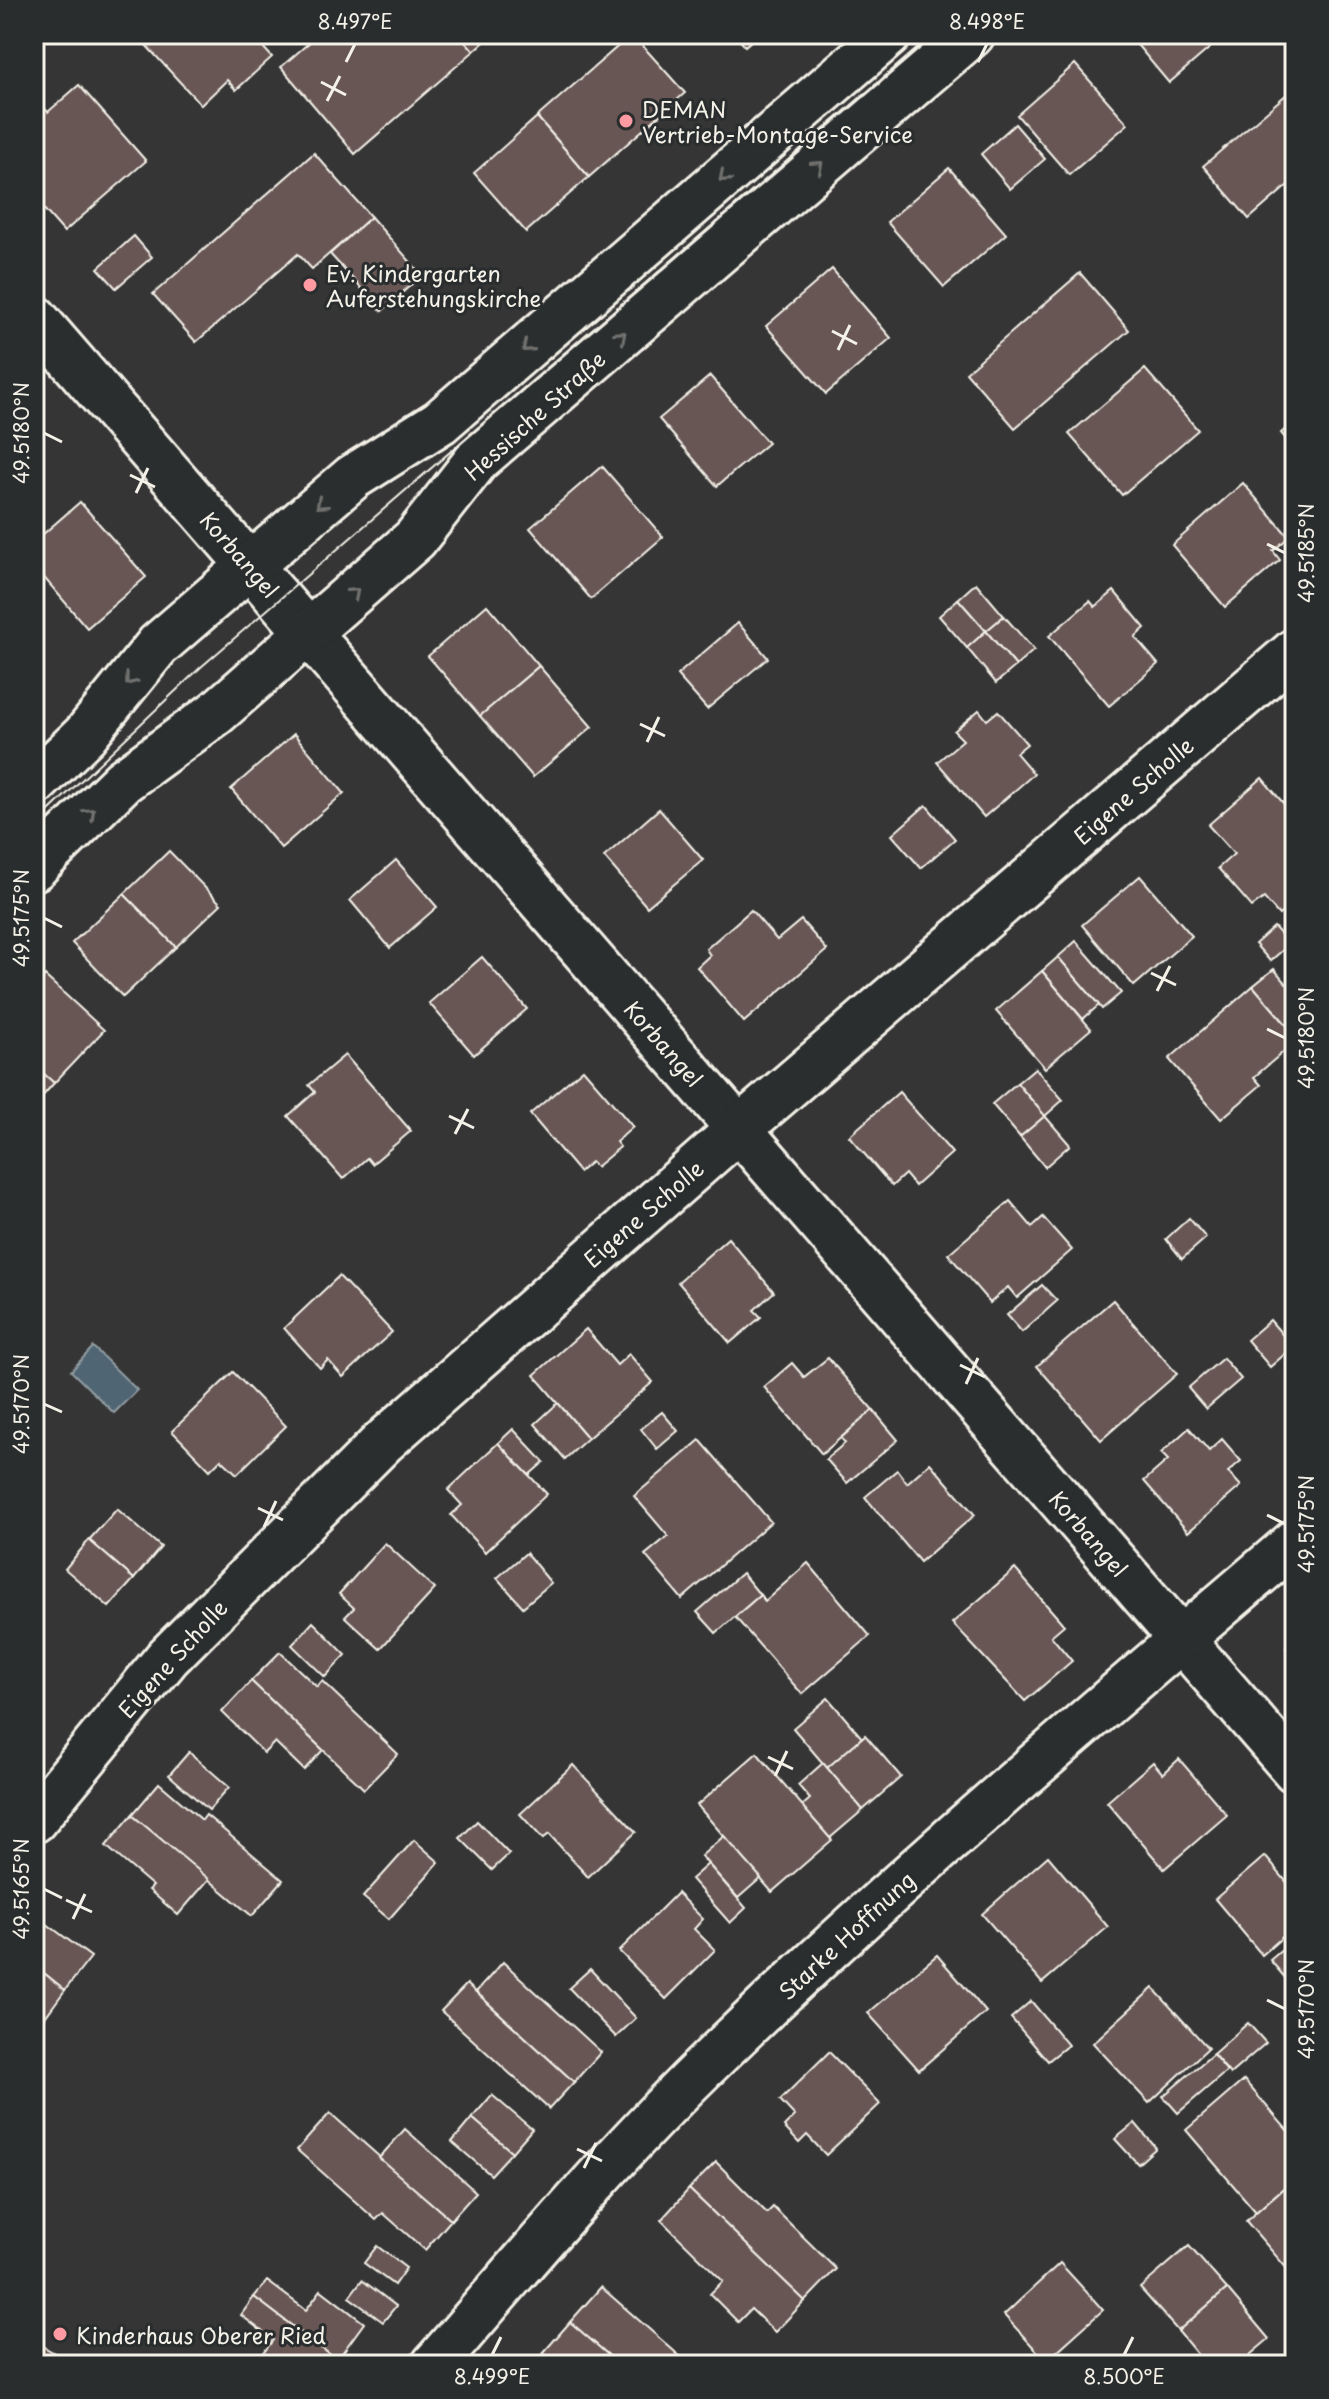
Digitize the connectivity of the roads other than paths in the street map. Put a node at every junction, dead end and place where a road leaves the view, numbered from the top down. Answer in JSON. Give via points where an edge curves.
{"nodes":[{"id":1,"x":889,"y":34,"type":"edge"},
{"id":2,"x":972,"y":34,"type":"edge"},
{"id":3,"x":34,"y":317,"type":"edge"},
{"id":4,"x":250,"y":565,"type":"junction"},
{"id":5,"x":308,"y":633,"type":"junction"},
{"id":6,"x":1295,"y":651,"type":"edge"},
{"id":7,"x":34,"y":784,"type":"edge"},
{"id":8,"x":34,"y":868,"type":"edge"},
{"id":9,"x":739,"y":1129,"type":"junction"},
{"id":10,"x":1295,"y":1542,"type":"edge"},
{"id":11,"x":1182,"y":1639,"type":"junction"},
{"id":12,"x":1295,"y":1770,"type":"edge"},
{"id":13,"x":34,"y":1820,"type":"edge"},
{"id":14,"x":434,"y":2365,"type":"edge"}],
"edges":[{"from":1,"to":4,"type":"street","one_way":true,"via":[[440,422],[353,477]]},
{"from":5,"to":2,"type":"street","name":"Hessische Straße","one_way":true,"via":[[415,539],[477,460]]},
{"from":3,"to":4,"type":"street","name":"Korbangel"},
{"from":4,"to":5,"type":"street","name":"Korbangel"},
{"from":4,"to":7,"type":"street","one_way":true,"via":[[158,645],[85,735]]},
{"from":8,"to":5,"type":"street","name":"Hessische Straße","one_way":true,"via":[[123,781],[216,713]]},
{"from":5,"to":9,"type":"street","name":"Korbangel"},
{"from":6,"to":9,"type":"street","name":"Eigene Scholle"},
{"from":9,"to":11,"type":"street","name":"Korbangel"},
{"from":9,"to":13,"type":"street","name":"Eigene Scholle","via":[[383,1442],[168,1657]]},
{"from":10,"to":11,"type":"street","name":"Starke Hoffnung"},
{"from":11,"to":12,"type":"street","name":"Korbangel"},
{"from":11,"to":14,"type":"street","name":"Starke Hoffnung","via":[[902,1882],[701,2070],[562,2217]]}]}
